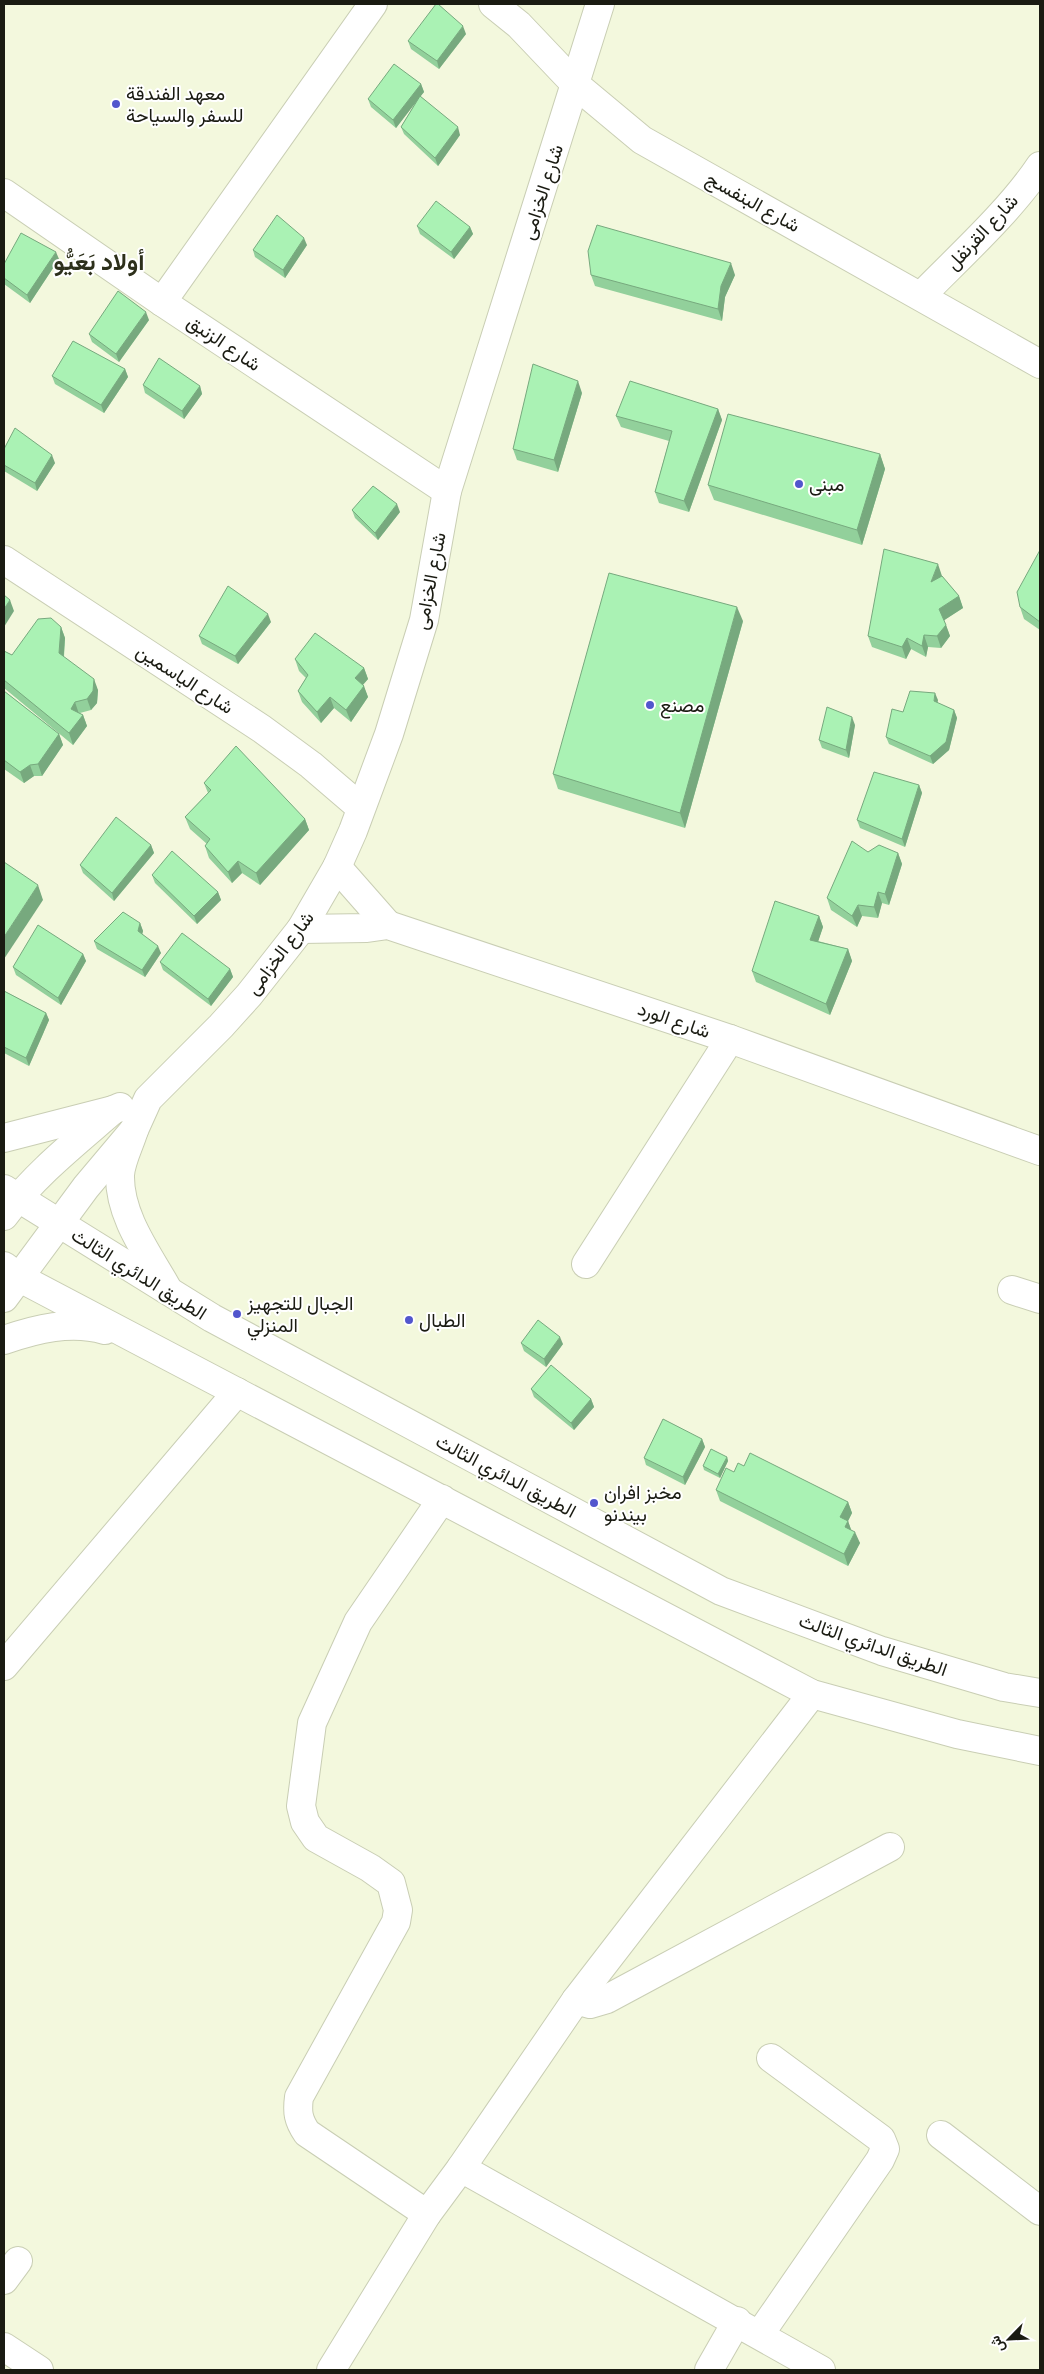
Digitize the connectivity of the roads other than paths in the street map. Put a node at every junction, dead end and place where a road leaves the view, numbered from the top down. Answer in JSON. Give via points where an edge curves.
{"nodes":[{"id":1,"x":373,"y":4,"type":"edge"},
{"id":2,"x":493,"y":4,"type":"edge"},
{"id":3,"x":600,"y":4,"type":"edge"},
{"id":4,"x":576,"y":85,"type":"junction"},
{"id":5,"x":1040,"y":166,"type":"edge"},
{"id":6,"x":4,"y":194,"type":"edge"},
{"id":7,"x":921,"y":296,"type":"junction"},
{"id":8,"x":162,"y":302,"type":"junction"},
{"id":9,"x":1040,"y":364,"type":"edge"},
{"id":10,"x":447,"y":491,"type":"junction"},
{"id":11,"x":4,"y":560,"type":"edge"},
{"id":12,"x":360,"y":806,"type":"junction"},
{"id":13,"x":337,"y":867,"type":"junction"},
{"id":14,"x":388,"y":925,"type":"junction"},
{"id":15,"x":301,"y":929,"type":"junction"},
{"id":16,"x":730,"y":1039,"type":"junction"},
{"id":17,"x":148,"y":1099,"type":"junction"},
{"id":18,"x":113,"y":1110,"type":"junction"},
{"id":19,"x":134,"y":1130,"type":"junction"},
{"id":20,"x":4,"y":1138,"type":"edge"},
{"id":21,"x":1040,"y":1151,"type":"edge"},
{"id":22,"x":8,"y":1201,"type":"edge"},
{"id":23,"x":59,"y":1225,"type":"junction"},
{"id":24,"x":586,"y":1264,"type":"dead end"},
{"id":25,"x":9,"y":1281,"type":"edge"},
{"id":26,"x":1012,"y":1290,"type":"dead end"},
{"id":27,"x":169,"y":1291,"type":"junction"},
{"id":28,"x":1040,"y":1299,"type":"edge"},
{"id":29,"x":132,"y":1337,"type":"junction"},
{"id":30,"x":4,"y":1340,"type":"edge"},
{"id":31,"x":237,"y":1392,"type":"junction"},
{"id":32,"x":442,"y":1500,"type":"junction"},
{"id":33,"x":4,"y":1666,"type":"edge"},
{"id":34,"x":1040,"y":1693,"type":"edge"},
{"id":35,"x":812,"y":1694,"type":"junction"},
{"id":36,"x":1040,"y":1751,"type":"edge"},
{"id":37,"x":890,"y":1847,"type":"dead end"},
{"id":38,"x":576,"y":2000,"type":"junction"},
{"id":39,"x":771,"y":2058,"type":"dead end"},
{"id":40,"x":941,"y":2135,"type":"dead end"},
{"id":41,"x":461,"y":2168,"type":"junction"},
{"id":42,"x":1040,"y":2211,"type":"edge"},
{"id":43,"x":426,"y":2214,"type":"junction"},
{"id":44,"x":737,"y":2321,"type":"junction"},
{"id":45,"x":760,"y":2334,"type":"junction"},
{"id":46,"x":4,"y":2347,"type":"edge"},
{"id":47,"x":39,"y":2370,"type":"edge"},
{"id":48,"x":331,"y":2370,"type":"edge"},
{"id":49,"x":708,"y":2370,"type":"edge"},
{"id":50,"x":821,"y":2370,"type":"edge"}],
"edges":[{"from":1,"to":8,"type":"street"},
{"from":2,"to":4,"type":"street","name":"شارع البنفسج","via":[[519,25]]},
{"from":3,"to":4,"type":"street","name":"شارع الخزامى"},
{"from":4,"to":7,"type":"street","name":"شارع البنفسج","via":[[642,140]]},
{"from":4,"to":10,"type":"street","name":"شارع الخزامى"},
{"from":5,"to":7,"type":"street","name":"شارع القرنفل","via":[[1005,208]]},
{"from":6,"to":8,"type":"street","name":"شارع الزنبق"},
{"from":7,"to":9,"type":"street","name":"شارع البنفسج"},
{"from":8,"to":10,"type":"street","name":"شارع الزنبق"},
{"from":10,"to":12,"type":"street","name":"شارع الخزامى","via":[[424,620],[389,734]]},
{"from":11,"to":12,"type":"street","name":"شارع الياسمين","via":[[262,729]]},
{"from":12,"to":13,"type":"street","name":"شارع الخزامى"},
{"from":13,"to":14,"type":"street"},
{"from":13,"to":15,"type":"street","name":"شارع الخزامى"},
{"from":14,"to":15,"type":"street","name":"شارع الورد"},
{"from":14,"to":16,"type":"street","name":"شارع الورد"},
{"from":15,"to":17,"type":"street","name":"شارع الخزامى","via":[[249,995]]},
{"from":16,"to":21,"type":"street","name":"شارع الورد"},
{"from":16,"to":24,"type":"street"},
{"from":17,"to":18,"type":"street"},
{"from":17,"to":19,"type":"street"},
{"from":18,"to":20,"type":"street"},
{"from":18,"to":22,"type":"street"},
{"from":19,"to":23,"type":"street"},
{"from":19,"to":27,"type":"street","via":[[120,1174],[124,1201],[136,1235]]},
{"from":22,"to":23,"type":"street","name":"الطريق الدائري الثالث"},
{"from":23,"to":25,"type":"street"},
{"from":23,"to":27,"type":"street","name":"الطريق الدائري الثالث"},
{"from":25,"to":29,"type":"street"},
{"from":26,"to":28,"type":"street"},
{"from":27,"to":34,"type":"street","name":"الطريق الدائري الثالث","via":[[212,1318],[721,1591],[882,1650],[1004,1687]]},
{"from":29,"to":30,"type":"street","via":[[81,1325],[45,1327]]},
{"from":29,"to":31,"type":"street"},
{"from":31,"to":32,"type":"street"},
{"from":31,"to":33,"type":"street"},
{"from":32,"to":35,"type":"street"},
{"from":32,"to":43,"type":"street","via":[[358,1622],[312,1723],[301,1806],[305,1822],[316,1838],[391,1883],[398,1910],[396,1922],[299,2097],[297,2111],[300,2122],[306,2133]]},
{"from":35,"to":36,"type":"street","via":[[957,1734]]},
{"from":35,"to":38,"type":"street"},
{"from":37,"to":38,"type":"street","via":[[607,1999],[590,2004]]},
{"from":38,"to":41,"type":"street"},
{"from":39,"to":45,"type":"street","via":[[881,2139],[885,2149]]},
{"from":40,"to":42,"type":"street"},
{"from":41,"to":43,"type":"street"},
{"from":41,"to":44,"type":"street"},
{"from":43,"to":48,"type":"street"},
{"from":44,"to":45,"type":"street"},
{"from":44,"to":49,"type":"street"},
{"from":45,"to":50,"type":"street"},
{"from":46,"to":47,"type":"street"}]}
